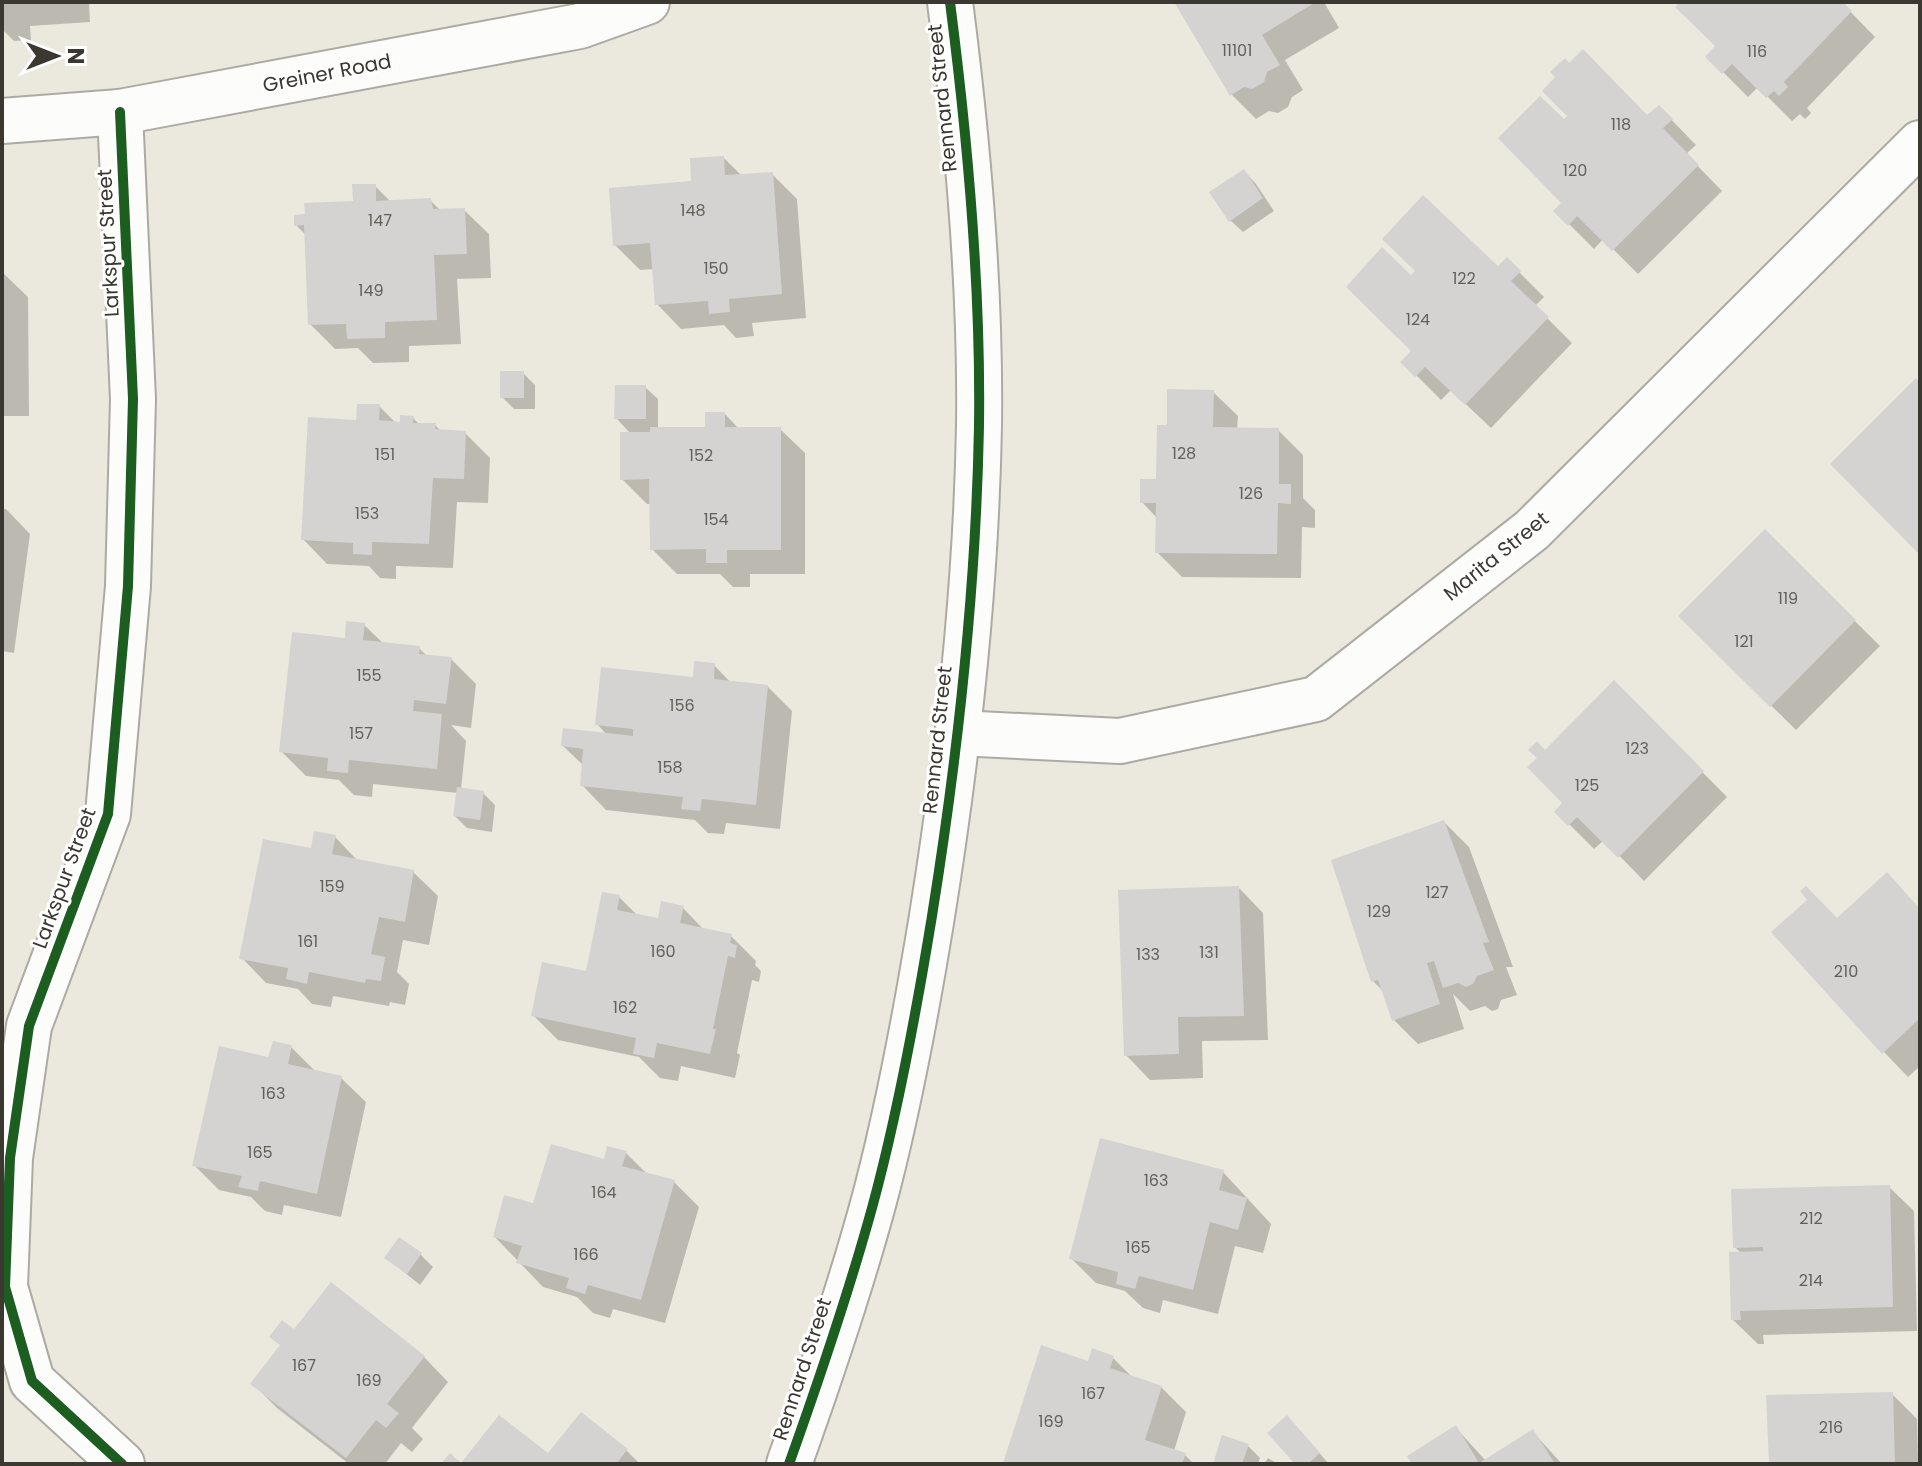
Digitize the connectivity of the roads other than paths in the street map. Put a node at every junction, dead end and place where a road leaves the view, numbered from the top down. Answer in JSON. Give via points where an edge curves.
{"nodes":[{"id":1,"x":647,"y":2,"type":"edge"},
{"id":2,"x":950,"y":2,"type":"edge"},
{"id":3,"x":120,"y":112,"type":"junction"},
{"id":4,"x":2,"y":121,"type":"edge"},
{"id":5,"x":1920,"y":143,"type":"edge"},
{"id":6,"x":958,"y":733,"type":"junction"},
{"id":7,"x":16,"y":1023,"type":"edge"},
{"id":8,"x":122,"y":1464,"type":"edge"},
{"id":9,"x":789,"y":1464,"type":"edge"}],
"edges":[{"from":1,"to":3,"type":"street","name":"Greiner Road","via":[[580,26]]},
{"from":2,"to":6,"type":"street","name":"Rennard Street","via":[[974,260],[979,425]]},
{"from":3,"to":4,"type":"street","name":"Greiner Road"},
{"from":3,"to":7,"type":"street","name":"Larkspur Street","via":[[133,399],[128,586],[108,814]]},
{"from":5,"to":6,"type":"street","name":"Marita Street","via":[[1532,530],[1316,699],[1120,741]]},
{"from":6,"to":9,"type":"street","name":"Rennard Street","via":[[915,1018],[876,1192]]},
{"from":7,"to":8,"type":"street","name":"Larkspur Street","via":[[5,1287],[32,1381]]}]}
